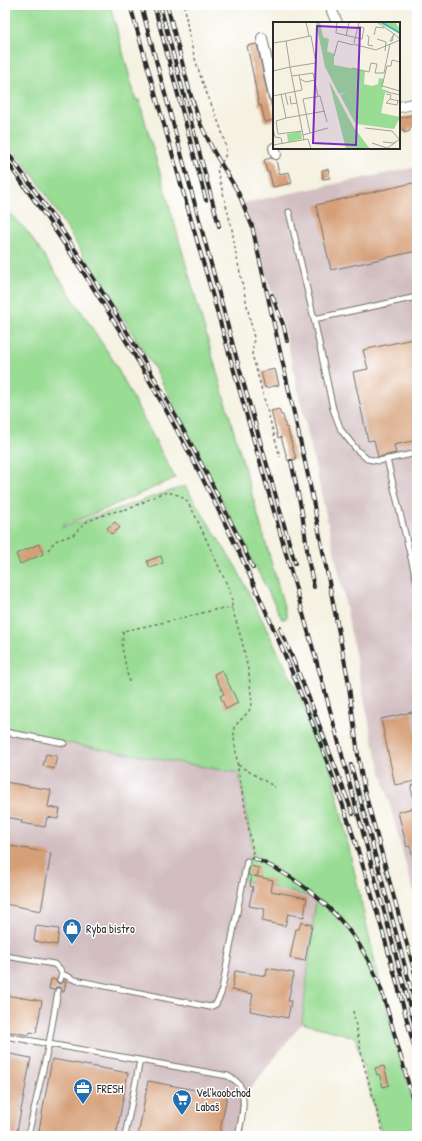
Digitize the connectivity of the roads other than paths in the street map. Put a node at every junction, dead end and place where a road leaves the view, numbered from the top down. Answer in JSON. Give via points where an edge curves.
{"nodes":[{"id":1,"x":332,"y":11,"type":"dead end"},
{"id":2,"x":337,"y":22,"type":"edge"},
{"id":3,"x":262,"y":38,"type":"dead end"},
{"id":4,"x":273,"y":91,"type":"edge"},
{"id":5,"x":417,"y":104,"type":"edge"},
{"id":6,"x":400,"y":107,"type":"edge"},
{"id":7,"x":289,"y":212,"type":"dead end"},
{"id":8,"x":417,"y":297,"type":"edge"},
{"id":9,"x":314,"y":319,"type":"junction"},
{"id":10,"x":417,"y":453,"type":"edge"},
{"id":11,"x":387,"y":459,"type":"junction"},
{"id":12,"x":417,"y":583,"type":"edge"},
{"id":13,"x":5,"y":732,"type":"edge"},
{"id":14,"x":64,"y":743,"type":"dead end"},
{"id":15,"x":417,"y":787,"type":"edge"},
{"id":16,"x":417,"y":800,"type":"edge"},
{"id":17,"x":246,"y":861,"type":"road end"},
{"id":18,"x":5,"y":956,"type":"edge"},
{"id":19,"x":62,"y":974,"type":"junction"},
{"id":20,"x":60,"y":980,"type":"dead end"},
{"id":21,"x":58,"y":991,"type":"dead end"},
{"id":22,"x":5,"y":1036,"type":"edge"},
{"id":23,"x":49,"y":1043,"type":"junction"},
{"id":24,"x":140,"y":1060,"type":"junction"},
{"id":25,"x":28,"y":1136,"type":"edge"},
{"id":26,"x":125,"y":1136,"type":"edge"},
{"id":27,"x":238,"y":1136,"type":"edge"}],
"edges":[{"from":1,"to":2,"type":"street"},
{"from":3,"to":4,"type":"street"},
{"from":5,"to":6,"type":"street"},
{"from":7,"to":9,"type":"lane"},
{"from":8,"to":9,"type":"lane"},
{"from":9,"to":11,"type":"lane","via":[[333,409],[341,430],[367,459]]},
{"from":10,"to":11,"type":"lane"},
{"from":11,"to":12,"type":"lane"},
{"from":13,"to":14,"type":"lane"},
{"from":15,"to":16,"type":"lane","via":[[414,788]]},
{"from":17,"to":19,"type":"lane","via":[[222,994],[216,1004],[210,1007],[75,980]]},
{"from":18,"to":19,"type":"lane","via":[[54,964]]},
{"from":19,"to":20,"type":"lane"},
{"from":21,"to":23,"type":"lane"},
{"from":22,"to":23,"type":"lane"},
{"from":23,"to":24,"type":"lane"},
{"from":23,"to":25,"type":"lane"},
{"from":24,"to":26,"type":"lane"},
{"from":24,"to":27,"type":"lane","via":[[228,1076],[237,1081],[243,1098]]}]}
